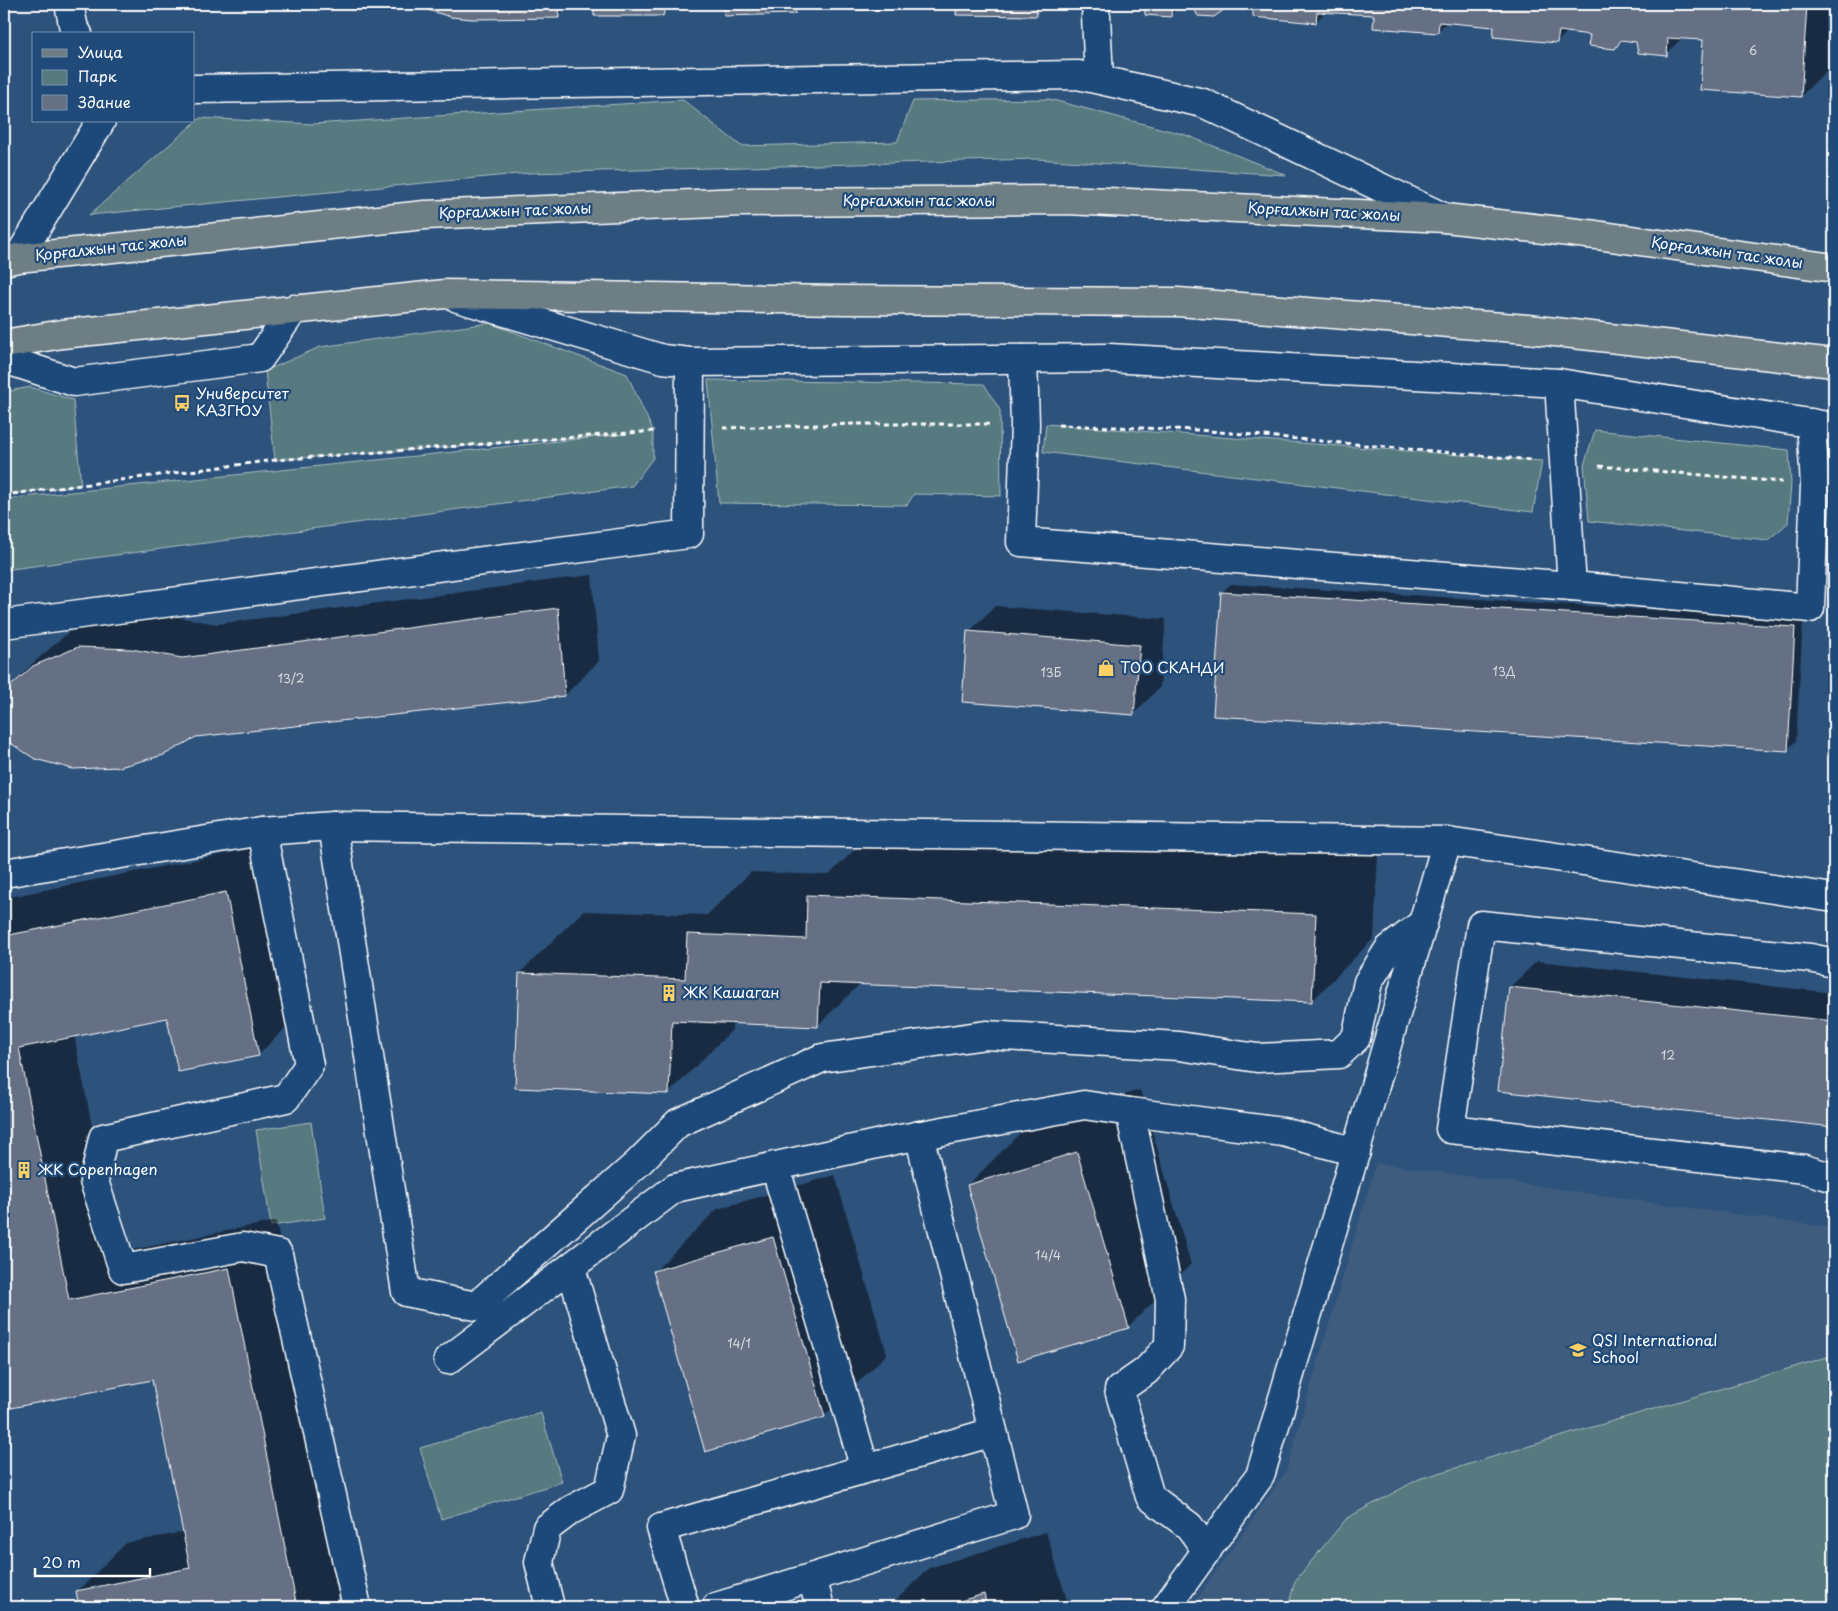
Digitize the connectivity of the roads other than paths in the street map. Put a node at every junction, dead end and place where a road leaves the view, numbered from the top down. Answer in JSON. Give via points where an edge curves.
{"nodes":[{"id":1,"x":69,"y":4,"type":"edge"},
{"id":2,"x":1096,"y":16,"type":"dead end"},
{"id":3,"x":76,"y":32,"type":"edge"},
{"id":4,"x":1099,"y":79,"type":"junction"},
{"id":5,"x":195,"y":89,"type":"edge"},
{"id":6,"x":100,"y":122,"type":"edge"},
{"id":7,"x":1445,"y":218,"type":"junction"},
{"id":8,"x":11,"y":259,"type":"edge"},
{"id":9,"x":1834,"y":268,"type":"edge"},
{"id":10,"x":445,"y":294,"type":"junction"},
{"id":11,"x":294,"y":310,"type":"junction"},
{"id":12,"x":4,"y":344,"type":"edge"},
{"id":13,"x":4,"y":359,"type":"edge"},
{"id":14,"x":1023,"y":359,"type":"junction"},
{"id":15,"x":690,"y":362,"type":"junction"},
{"id":16,"x":1834,"y":363,"type":"edge"},
{"id":17,"x":1559,"y":383,"type":"junction"},
{"id":18,"x":1822,"y":425,"type":"edge"},
{"id":19,"x":1572,"y":586,"type":"junction"},
{"id":20,"x":4,"y":624,"type":"edge"},
{"id":21,"x":333,"y":826,"type":"junction"},
{"id":22,"x":262,"y":831,"type":"junction"},
{"id":23,"x":1447,"y":840,"type":"junction"},
{"id":24,"x":4,"y":873,"type":"edge"},
{"id":25,"x":1834,"y":898,"type":"edge"},
{"id":26,"x":1423,"y":923,"type":"junction"},
{"id":27,"x":1834,"y":963,"type":"edge"},
{"id":28,"x":1130,"y":1112,"type":"junction"},
{"id":29,"x":920,"y":1135,"type":"junction"},
{"id":30,"x":1356,"y":1152,"type":"junction"},
{"id":31,"x":775,"y":1166,"type":"junction"},
{"id":32,"x":1834,"y":1178,"type":"edge"},
{"id":33,"x":571,"y":1268,"type":"junction"},
{"id":34,"x":448,"y":1360,"type":"dead end"},
{"id":35,"x":993,"y":1432,"type":"junction"},
{"id":36,"x":865,"y":1469,"type":"junction"},
{"id":37,"x":1207,"y":1551,"type":"junction"},
{"id":38,"x":812,"y":1578,"type":"junction"},
{"id":39,"x":357,"y":1607,"type":"edge"},
{"id":40,"x":550,"y":1607,"type":"edge"},
{"id":41,"x":685,"y":1607,"type":"edge"},
{"id":42,"x":716,"y":1607,"type":"edge"},
{"id":43,"x":820,"y":1607,"type":"edge"},
{"id":44,"x":1166,"y":1607,"type":"edge"}],
"edges":[{"from":1,"to":3,"type":"street"},
{"from":2,"to":4,"type":"street"},
{"from":4,"to":5,"type":"street","via":[[1078,75]]},
{"from":4,"to":7,"type":"street","via":[[1203,102]]},
{"from":6,"to":8,"type":"street"},
{"from":7,"to":8,"type":"main road","name":"Қорғалжын тас жолы","via":[[1066,200],[743,202],[425,215]]},
{"from":7,"to":9,"type":"main road","name":"Қорғалжын тас жолы"},
{"from":10,"to":11,"type":"main road"},
{"from":10,"to":15,"type":"street","via":[[663,359]]},
{"from":10,"to":16,"type":"main road","via":[[1178,302],[1528,329]]},
{"from":11,"to":12,"type":"main road","via":[[62,334]]},
{"from":11,"to":13,"type":"street","via":[[260,358],[74,382]]},
{"from":14,"to":15,"type":"street"},
{"from":14,"to":17,"type":"street","via":[[1109,358]]},
{"from":14,"to":19,"type":"street","via":[[1026,424],[1022,542]]},
{"from":15,"to":20,"type":"street","via":[[689,534]]},
{"from":17,"to":18,"type":"street"},
{"from":17,"to":19,"type":"street"},
{"from":18,"to":19,"type":"street","via":[[1815,485],[1810,608]]},
{"from":21,"to":22,"type":"street"},
{"from":21,"to":23,"type":"street"},
{"from":21,"to":26,"type":"street","via":[[406,1292],[476,1306],[638,1163],[678,1123],[822,1058],[986,1035],[1179,1046],[1257,1058],[1340,1054],[1356,1038],[1368,982],[1389,949]]},
{"from":22,"to":24,"type":"street"},
{"from":22,"to":39,"type":"street","via":[[309,1064],[286,1098],[103,1138],[94,1181],[123,1269],[243,1247],[278,1254]]},
{"from":23,"to":25,"type":"street"},
{"from":23,"to":26,"type":"street"},
{"from":26,"to":30,"type":"street"},
{"from":27,"to":32,"type":"street","via":[[1482,925],[1450,1128],[1804,1169]]},
{"from":28,"to":29,"type":"street","via":[[1084,1106]]},
{"from":28,"to":30,"type":"street","via":[[1283,1132]]},
{"from":28,"to":37,"type":"street","via":[[1170,1299],[1169,1346],[1146,1371],[1118,1390],[1150,1497],[1189,1526]]},
{"from":29,"to":31,"type":"street"},
{"from":29,"to":35,"type":"street"},
{"from":30,"to":37,"type":"street","via":[[1260,1476]]},
{"from":31,"to":33,"type":"street","via":[[675,1188]]},
{"from":31,"to":36,"type":"street"},
{"from":33,"to":34,"type":"street"},
{"from":33,"to":40,"type":"street","via":[[621,1436],[609,1490],[571,1510],[547,1528],[538,1562]]},
{"from":35,"to":36,"type":"street"},
{"from":35,"to":38,"type":"street","via":[[1014,1516]]},
{"from":36,"to":41,"type":"street","via":[[661,1528]]},
{"from":37,"to":44,"type":"street"},
{"from":38,"to":42,"type":"street"},
{"from":38,"to":43,"type":"street"}]}
